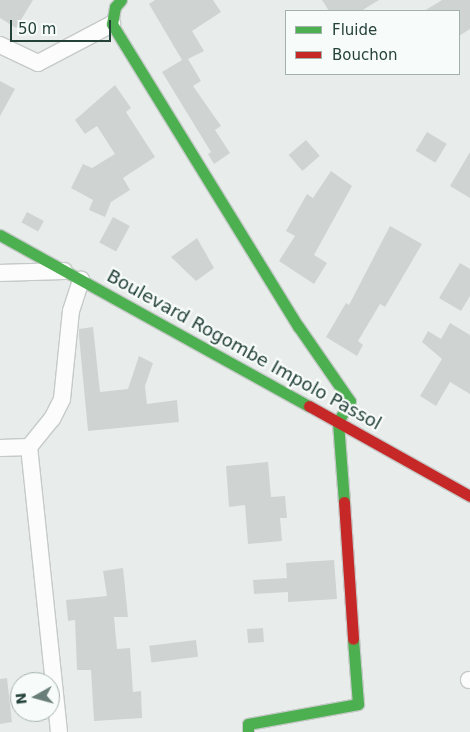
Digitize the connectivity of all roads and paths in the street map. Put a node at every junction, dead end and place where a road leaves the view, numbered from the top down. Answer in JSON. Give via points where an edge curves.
{"nodes":[{"id":1,"x":115,"y":2,"type":"edge"},
{"id":2,"x":112,"y":24,"type":"junction"},
{"id":3,"x":0,"y":45,"type":"edge"},
{"id":4,"x":0,"y":235,"type":"edge"},
{"id":5,"x":64,"y":271,"type":"junction"},
{"id":6,"x":0,"y":273,"type":"edge"},
{"id":7,"x":81,"y":280,"type":"junction"},
{"id":8,"x":338,"y":422,"type":"junction"},
{"id":9,"x":29,"y":447,"type":"junction"},
{"id":10,"x":0,"y":448,"type":"edge"},
{"id":11,"x":470,"y":496,"type":"edge"},
{"id":12,"x":59,"y":732,"type":"edge"},
{"id":13,"x":248,"y":732,"type":"edge"}],
"edges":[{"from":1,"to":2,"type":"street"},
{"from":2,"to":3,"type":"street","via":[[38,63]]},
{"from":2,"to":8,"type":"street","via":[[298,326],[350,401]]},
{"from":4,"to":5,"type":"street","name":"Boulevard Rogombe Impolo Passol"},
{"from":5,"to":6,"type":"street"},
{"from":5,"to":7,"type":"street","name":"Boulevard Rogombe Impolo Passol"},
{"from":7,"to":8,"type":"street","name":"Boulevard Rogombe Impolo Passol"},
{"from":7,"to":9,"type":"street","via":[[71,311],[62,399]]},
{"from":8,"to":11,"type":"street","name":"Boulevard Rogombe Impolo Passol"},
{"from":8,"to":13,"type":"street","via":[[358,704],[248,724]]},
{"from":9,"to":10,"type":"street"},
{"from":9,"to":12,"type":"street"}]}
